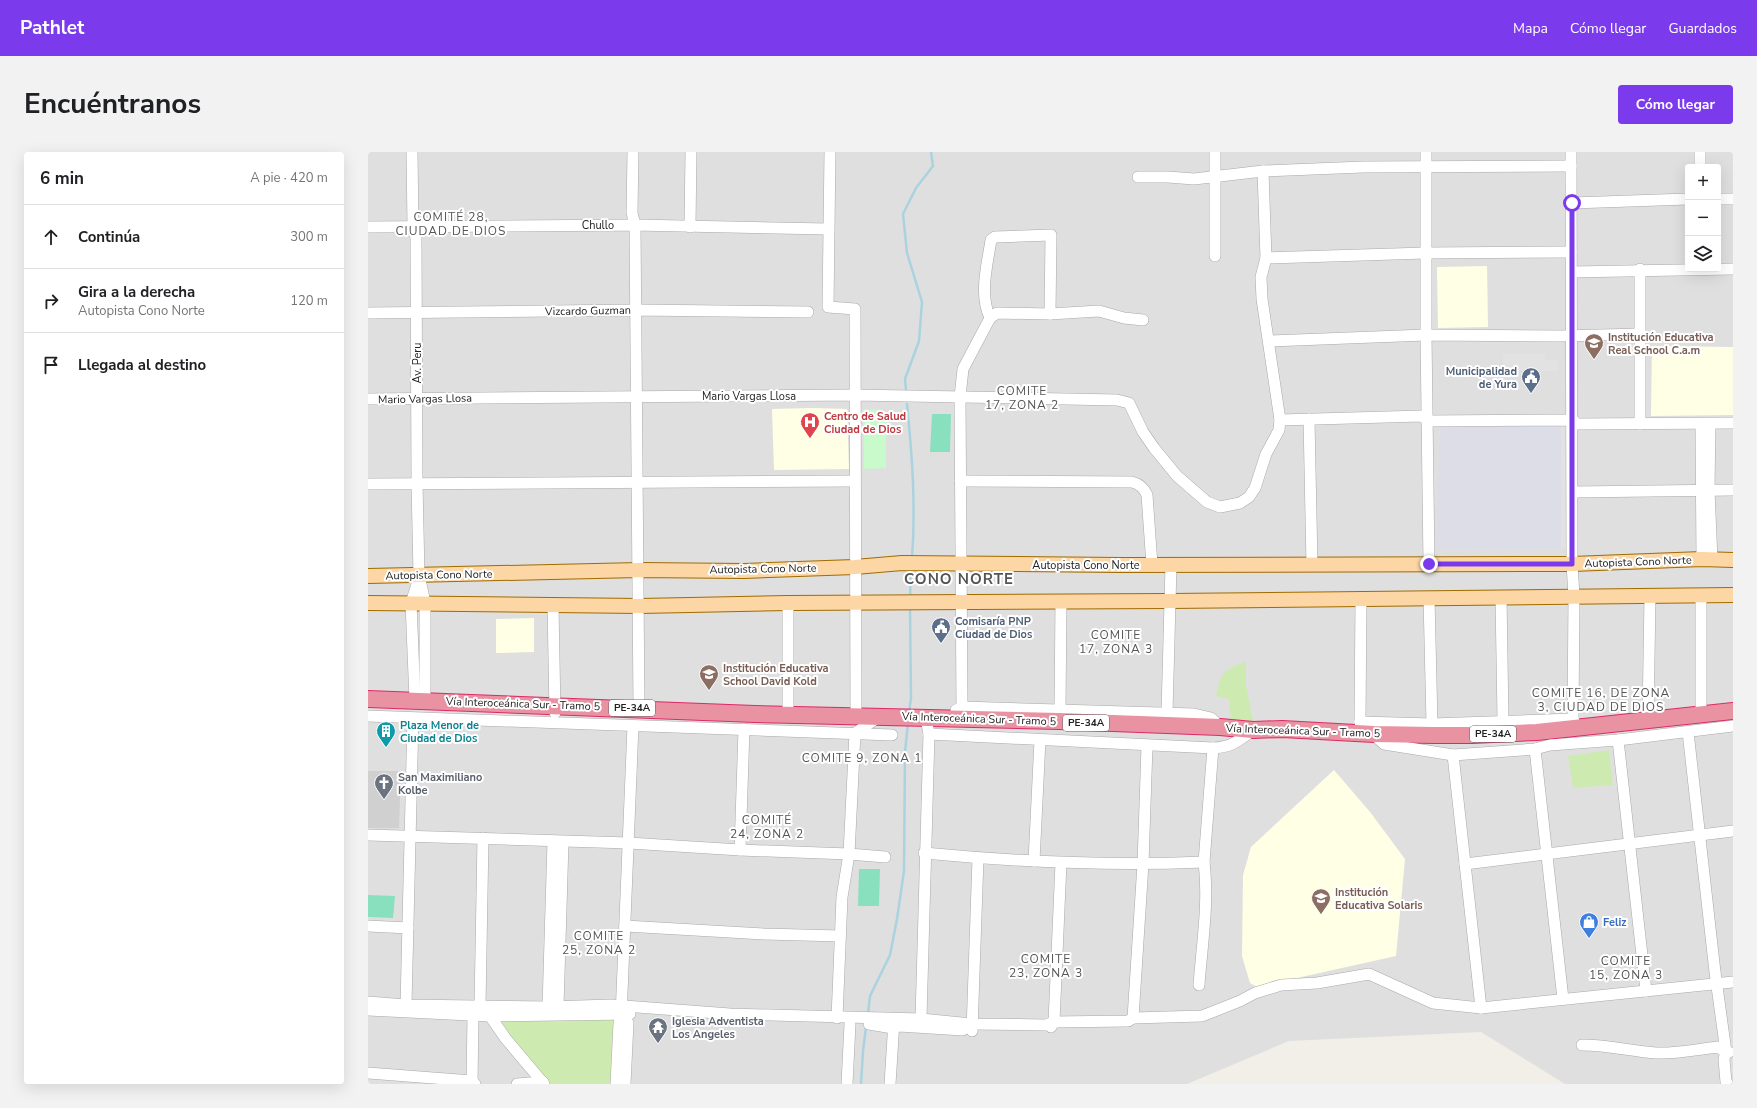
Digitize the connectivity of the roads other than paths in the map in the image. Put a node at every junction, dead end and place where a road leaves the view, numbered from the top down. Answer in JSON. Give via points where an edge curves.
{"nodes":[{"id":1,"x":412,"y":152,"type":"edge"},
{"id":2,"x":418,"y":152,"type":"edge"},
{"id":3,"x":632,"y":152,"type":"edge"},
{"id":4,"x":640,"y":152,"type":"edge"},
{"id":5,"x":691,"y":152,"type":"edge"},
{"id":6,"x":830,"y":152,"type":"edge"},
{"id":7,"x":1215,"y":152,"type":"edge"},
{"id":8,"x":1426,"y":152,"type":"edge"},
{"id":9,"x":1571,"y":152,"type":"edge"},
{"id":10,"x":1700,"y":152,"type":"edge"},
{"id":11,"x":1700,"y":164,"type":"edge"},
{"id":12,"x":1571,"y":166,"type":"junction"},
{"id":13,"x":1426,"y":168,"type":"junction"},
{"id":14,"x":1263,"y":171,"type":"junction"},
{"id":15,"x":1138,"y":177,"type":"dead end"},
{"id":16,"x":1216,"y":177,"type":"junction"},
{"id":17,"x":1685,"y":199,"type":"edge"},
{"id":18,"x":1721,"y":199,"type":"edge"},
{"id":19,"x":1733,"y":199,"type":"edge"},
{"id":20,"x":1572,"y":203,"type":"junction"},
{"id":21,"x":635,"y":225,"type":"junction"},
{"id":22,"x":368,"y":227,"type":"edge"},
{"id":23,"x":690,"y":227,"type":"junction"},
{"id":24,"x":828,"y":229,"type":"junction"},
{"id":25,"x":416,"y":230,"type":"junction"},
{"id":26,"x":1571,"y":252,"type":"junction"},
{"id":27,"x":1425,"y":253,"type":"junction"},
{"id":28,"x":1215,"y":256,"type":"dead end"},
{"id":29,"x":1266,"y":258,"type":"junction"},
{"id":30,"x":1685,"y":269,"type":"edge"},
{"id":31,"x":1721,"y":269,"type":"edge"},
{"id":32,"x":1733,"y":269,"type":"edge"},
{"id":33,"x":1640,"y":270,"type":"junction"},
{"id":34,"x":1572,"y":272,"type":"junction"},
{"id":35,"x":637,"y":310,"type":"junction"},
{"id":36,"x":417,"y":312,"type":"junction"},
{"id":37,"x":808,"y":312,"type":"dead end"},
{"id":38,"x":368,"y":313,"type":"edge"},
{"id":39,"x":1050,"y":314,"type":"junction"},
{"id":40,"x":990,"y":318,"type":"junction"},
{"id":41,"x":1144,"y":320,"type":"dead end"},
{"id":42,"x":1641,"y":334,"type":"junction"},
{"id":43,"x":1426,"y":335,"type":"junction"},
{"id":44,"x":1572,"y":336,"type":"junction"},
{"id":45,"x":1269,"y":341,"type":"junction"},
{"id":46,"x":854,"y":395,"type":"junction"},
{"id":47,"x":638,"y":397,"type":"junction"},
{"id":48,"x":960,"y":397,"type":"junction"},
{"id":49,"x":417,"y":398,"type":"junction"},
{"id":50,"x":368,"y":399,"type":"edge"},
{"id":51,"x":1309,"y":419,"type":"junction"},
{"id":52,"x":1280,"y":420,"type":"junction"},
{"id":53,"x":1573,"y":420,"type":"junction"},
{"id":54,"x":1428,"y":421,"type":"junction"},
{"id":55,"x":1640,"y":424,"type":"junction"},
{"id":56,"x":1706,"y":424,"type":"junction"},
{"id":57,"x":1733,"y":424,"type":"edge"},
{"id":58,"x":855,"y":481,"type":"junction"},
{"id":59,"x":960,"y":481,"type":"junction"},
{"id":60,"x":417,"y":483,"type":"junction"},
{"id":61,"x":638,"y":483,"type":"junction"},
{"id":62,"x":368,"y":484,"type":"edge"},
{"id":63,"x":1705,"y":490,"type":"junction"},
{"id":64,"x":1733,"y":490,"type":"edge"},
{"id":65,"x":1573,"y":492,"type":"junction"},
{"id":66,"x":1707,"y":560,"type":"junction"},
{"id":67,"x":1733,"y":560,"type":"edge"},
{"id":68,"x":961,"y":564,"type":"junction"},
{"id":69,"x":1429,"y":564,"type":"junction"},
{"id":70,"x":1572,"y":564,"type":"junction"},
{"id":71,"x":1152,"y":565,"type":"junction"},
{"id":72,"x":1171,"y":565,"type":"junction"},
{"id":73,"x":1312,"y":565,"type":"junction"},
{"id":74,"x":855,"y":567,"type":"junction"},
{"id":75,"x":639,"y":570,"type":"junction"},
{"id":76,"x":419,"y":575,"type":"junction"},
{"id":77,"x":368,"y":576,"type":"edge"},
{"id":78,"x":1733,"y":595,"type":"edge"},
{"id":79,"x":1574,"y":596,"type":"junction"},
{"id":80,"x":1650,"y":596,"type":"junction"},
{"id":81,"x":1701,"y":596,"type":"junction"},
{"id":82,"x":1501,"y":597,"type":"junction"},
{"id":83,"x":1429,"y":598,"type":"junction"},
{"id":84,"x":1361,"y":599,"type":"junction"},
{"id":85,"x":962,"y":601,"type":"junction"},
{"id":86,"x":1061,"y":601,"type":"junction"},
{"id":87,"x":1169,"y":601,"type":"junction"},
{"id":88,"x":857,"y":602,"type":"junction"},
{"id":89,"x":368,"y":603,"type":"edge"},
{"id":90,"x":418,"y":603,"type":"junction"},
{"id":91,"x":788,"y":603,"type":"junction"},
{"id":92,"x":553,"y":605,"type":"junction"},
{"id":93,"x":640,"y":606,"type":"junction"},
{"id":94,"x":368,"y":699,"type":"edge"},
{"id":95,"x":420,"y":700,"type":"junction"},
{"id":96,"x":556,"y":706,"type":"junction"},
{"id":97,"x":962,"y":707,"type":"junction"},
{"id":98,"x":639,"y":708,"type":"junction"},
{"id":99,"x":1060,"y":710,"type":"junction"},
{"id":100,"x":1167,"y":713,"type":"junction"},
{"id":101,"x":1731,"y":713,"type":"edge"},
{"id":102,"x":788,"y":714,"type":"junction"},
{"id":103,"x":1701,"y":714,"type":"junction"},
{"id":104,"x":368,"y":716,"type":"edge"},
{"id":105,"x":856,"y":716,"type":"junction"},
{"id":106,"x":879,"y":717,"type":"junction"},
{"id":107,"x":412,"y":718,"type":"junction"},
{"id":108,"x":928,"y":718,"type":"junction"},
{"id":109,"x":1503,"y":720,"type":"junction"},
{"id":110,"x":1648,"y":720,"type":"junction"},
{"id":111,"x":1360,"y":722,"type":"junction"},
{"id":112,"x":555,"y":723,"type":"junction"},
{"id":113,"x":1575,"y":723,"type":"junction"},
{"id":114,"x":1432,"y":724,"type":"junction"},
{"id":115,"x":633,"y":726,"type":"junction"},
{"id":116,"x":1733,"y":726,"type":"edge"},
{"id":117,"x":1220,"y":727,"type":"junction"},
{"id":118,"x":744,"y":730,"type":"junction"},
{"id":119,"x":1253,"y":730,"type":"junction"},
{"id":120,"x":1688,"y":732,"type":"junction"},
{"id":121,"x":855,"y":733,"type":"junction"},
{"id":122,"x":929,"y":734,"type":"junction"},
{"id":123,"x":1374,"y":734,"type":"junction"},
{"id":124,"x":892,"y":735,"type":"dead end"},
{"id":125,"x":1040,"y":740,"type":"junction"},
{"id":126,"x":1618,"y":740,"type":"junction"},
{"id":127,"x":1147,"y":746,"type":"junction"},
{"id":128,"x":1213,"y":748,"type":"junction"},
{"id":129,"x":1534,"y":749,"type":"junction"},
{"id":130,"x":1452,"y":755,"type":"junction"},
{"id":131,"x":1733,"y":831,"type":"edge"},
{"id":132,"x":1698,"y":835,"type":"junction"},
{"id":133,"x":368,"y":836,"type":"edge"},
{"id":134,"x":410,"y":837,"type":"junction"},
{"id":135,"x":484,"y":838,"type":"junction"},
{"id":136,"x":558,"y":842,"type":"junction"},
{"id":137,"x":629,"y":843,"type":"junction"},
{"id":138,"x":1630,"y":845,"type":"junction"},
{"id":139,"x":740,"y":850,"type":"junction"},
{"id":140,"x":924,"y":853,"type":"junction"},
{"id":141,"x":849,"y":854,"type":"junction"},
{"id":142,"x":1545,"y":855,"type":"junction"},
{"id":143,"x":886,"y":857,"type":"dead end"},
{"id":144,"x":978,"y":858,"type":"junction"},
{"id":145,"x":1034,"y":861,"type":"junction"},
{"id":146,"x":1204,"y":862,"type":"junction"},
{"id":147,"x":1061,"y":863,"type":"junction"},
{"id":148,"x":1143,"y":864,"type":"junction"},
{"id":149,"x":1465,"y":864,"type":"junction"},
{"id":150,"x":368,"y":926,"type":"edge"},
{"id":151,"x":625,"y":926,"type":"junction"},
{"id":152,"x":408,"y":928,"type":"junction"},
{"id":153,"x":840,"y":936,"type":"junction"},
{"id":154,"x":1733,"y":982,"type":"edge"},
{"id":155,"x":1199,"y":984,"type":"dead end"},
{"id":156,"x":1716,"y":984,"type":"junction"},
{"id":157,"x":1646,"y":990,"type":"junction"},
{"id":158,"x":1563,"y":999,"type":"junction"},
{"id":159,"x":368,"y":1002,"type":"edge"},
{"id":160,"x":406,"y":1005,"type":"junction"},
{"id":161,"x":553,"y":1007,"type":"junction"},
{"id":162,"x":1481,"y":1008,"type":"junction"},
{"id":163,"x":621,"y":1009,"type":"junction"},
{"id":164,"x":368,"y":1010,"type":"edge"},
{"id":165,"x":477,"y":1011,"type":"junction"},
{"id":166,"x":490,"y":1016,"type":"junction"},
{"id":167,"x":837,"y":1018,"type":"junction"},
{"id":168,"x":1133,"y":1018,"type":"junction"},
{"id":169,"x":921,"y":1019,"type":"junction"},
{"id":170,"x":1054,"y":1022,"type":"junction"},
{"id":171,"x":894,"y":1023,"type":"junction"},
{"id":172,"x":850,"y":1024,"type":"junction"},
{"id":173,"x":972,"y":1027,"type":"junction"},
{"id":174,"x":1582,"y":1045,"type":"dead end"},
{"id":175,"x":1730,"y":1052,"type":"edge"},
{"id":176,"x":368,"y":1073,"type":"edge"},
{"id":177,"x":473,"y":1083,"type":"edge"},
{"id":178,"x":544,"y":1083,"type":"edge"},
{"id":179,"x":517,"y":1084,"type":"edge"},
{"id":180,"x":616,"y":1084,"type":"edge"},
{"id":181,"x":625,"y":1084,"type":"edge"},
{"id":182,"x":847,"y":1084,"type":"edge"},
{"id":183,"x":890,"y":1084,"type":"edge"},
{"id":184,"x":1728,"y":1084,"type":"edge"}],
"edges":[{"from":1,"to":25,"type":"street","name":"Av. Peru"},
{"from":2,"to":25,"type":"street"},
{"from":3,"to":21,"type":"street","via":[[632,213]]},
{"from":4,"to":21,"type":"street","via":[[639,213]]},
{"from":5,"to":23,"type":"street"},
{"from":6,"to":24,"type":"street"},
{"from":7,"to":16,"type":"street"},
{"from":8,"to":13,"type":"street"},
{"from":9,"to":12,"type":"street"},
{"from":10,"to":11,"type":"street"},
{"from":12,"to":13,"type":"street"},
{"from":12,"to":20,"type":"street"},
{"from":13,"to":14,"type":"street","via":[[1363,167]]},
{"from":13,"to":27,"type":"street"},
{"from":14,"to":16,"type":"street"},
{"from":14,"to":29,"type":"street"},
{"from":15,"to":16,"type":"street"},
{"from":16,"to":28,"type":"street"},
{"from":17,"to":20,"type":"street"},
{"from":18,"to":19,"type":"street"},
{"from":20,"to":26,"type":"street"},
{"from":21,"to":23,"type":"street","name":"Chullo"},
{"from":21,"to":25,"type":"street","name":"Chullo"},
{"from":21,"to":35,"type":"street"},
{"from":22,"to":25,"type":"street","name":"Chullo"},
{"from":23,"to":24,"type":"street","name":"Chullo"},
{"from":24,"to":46,"type":"street","via":[[828,307],[854,309]]},
{"from":25,"to":36,"type":"street","name":"Av. Peru"},
{"from":26,"to":27,"type":"street"},
{"from":26,"to":34,"type":"street"},
{"from":27,"to":29,"type":"street"},
{"from":27,"to":43,"type":"street"},
{"from":29,"to":45,"type":"street","via":[[1261,277]]},
{"from":30,"to":33,"type":"street"},
{"from":31,"to":32,"type":"street"},
{"from":33,"to":34,"type":"street"},
{"from":33,"to":42,"type":"street"},
{"from":34,"to":44,"type":"street"},
{"from":35,"to":36,"type":"street","name":"Vizcardo Guzman"},
{"from":35,"to":37,"type":"street","name":"Vizcardo Guzman"},
{"from":35,"to":47,"type":"street"},
{"from":36,"to":38,"type":"street","name":"Vizcardo Guzman"},
{"from":36,"to":49,"type":"street","name":"Av. Peru"},
{"from":39,"to":40,"type":"street","via":[[997,313]]},
{"from":39,"to":40,"type":"street","via":[[1051,235],[995,237],[991,240],[984,276],[986,308]]},
{"from":39,"to":41,"type":"street","via":[[1099,312]]},
{"from":40,"to":48,"type":"street","via":[[963,368]]},
{"from":42,"to":44,"type":"street"},
{"from":42,"to":55,"type":"street"},
{"from":43,"to":44,"type":"street"},
{"from":43,"to":45,"type":"street"},
{"from":43,"to":54,"type":"street"},
{"from":44,"to":53,"type":"street"},
{"from":45,"to":52,"type":"street"},
{"from":46,"to":47,"type":"street","name":"Mario Vargas Llosa"},
{"from":46,"to":48,"type":"street","name":"Mario Vargas Llosa"},
{"from":46,"to":58,"type":"street"},
{"from":47,"to":49,"type":"street","name":"Mario Vargas Llosa"},
{"from":47,"to":61,"type":"street"},
{"from":48,"to":52,"type":"street","name":"Mario Vargas Llosa","via":[[1117,400],[1129,403],[1143,432],[1177,476],[1207,502],[1220,507],[1240,503],[1249,497],[1255,488],[1266,454],[1279,430]]},
{"from":48,"to":59,"type":"street"},
{"from":49,"to":50,"type":"street","name":"Mario Vargas Llosa"},
{"from":49,"to":60,"type":"street","name":"Av. Peru"},
{"from":51,"to":52,"type":"street"},
{"from":51,"to":54,"type":"street","via":[[1422,416]]},
{"from":51,"to":73,"type":"street"},
{"from":53,"to":54,"type":"street"},
{"from":53,"to":55,"type":"street","via":[[1577,424]]},
{"from":53,"to":65,"type":"street"},
{"from":54,"to":69,"type":"street"},
{"from":55,"to":56,"type":"street"},
{"from":56,"to":57,"type":"street"},
{"from":56,"to":63,"type":"street"},
{"from":58,"to":61,"type":"street"},
{"from":58,"to":74,"type":"street"},
{"from":59,"to":68,"type":"street"},
{"from":59,"to":71,"type":"street","via":[[1138,484],[1147,495]]},
{"from":60,"to":61,"type":"street"},
{"from":60,"to":62,"type":"street"},
{"from":60,"to":76,"type":"street","name":"Av. Peru"},
{"from":61,"to":75,"type":"street"},
{"from":63,"to":64,"type":"street"},
{"from":63,"to":65,"type":"street"},
{"from":63,"to":66,"type":"street"},
{"from":65,"to":70,"type":"street"},
{"from":66,"to":67,"type":"main road","name":"Autopista Cono Norte"},
{"from":66,"to":70,"type":"main road","name":"Autopista Cono Norte"},
{"from":68,"to":71,"type":"main road","name":"Autopista Cono Norte"},
{"from":68,"to":74,"type":"main road","name":"Autopista Cono Norte","via":[[902,563]]},
{"from":68,"to":85,"type":"street"},
{"from":69,"to":70,"type":"main road","name":"Autopista Cono Norte"},
{"from":69,"to":73,"type":"main road","name":"Autopista Cono Norte"},
{"from":70,"to":79,"type":"street"},
{"from":71,"to":72,"type":"main road","name":"Autopista Cono Norte"},
{"from":72,"to":73,"type":"main road","name":"Autopista Cono Norte"},
{"from":72,"to":87,"type":"street"},
{"from":74,"to":75,"type":"main road","name":"Autopista Cono Norte","via":[[744,571]]},
{"from":74,"to":88,"type":"street"},
{"from":75,"to":76,"type":"main road","name":"Autopista Cono Norte"},
{"from":75,"to":93,"type":"street"},
{"from":76,"to":77,"type":"main road","name":"Autopista Cono Norte"},
{"from":76,"to":90,"type":"street","name":"Av. Peru"},
{"from":78,"to":81,"type":"main road"},
{"from":79,"to":80,"type":"main road"},
{"from":79,"to":82,"type":"main road"},
{"from":79,"to":113,"type":"street"},
{"from":80,"to":81,"type":"main road"},
{"from":80,"to":110,"type":"street"},
{"from":81,"to":103,"type":"street"},
{"from":82,"to":83,"type":"main road"},
{"from":82,"to":109,"type":"street"},
{"from":83,"to":84,"type":"main road"},
{"from":83,"to":114,"type":"street"},
{"from":84,"to":87,"type":"main road"},
{"from":84,"to":111,"type":"street"},
{"from":85,"to":86,"type":"main road"},
{"from":85,"to":88,"type":"main road"},
{"from":85,"to":97,"type":"street"},
{"from":86,"to":87,"type":"main road"},
{"from":86,"to":99,"type":"street"},
{"from":87,"to":100,"type":"street"},
{"from":88,"to":91,"type":"main road"},
{"from":88,"to":105,"type":"street"},
{"from":89,"to":90,"type":"main road"},
{"from":90,"to":92,"type":"main road"},
{"from":90,"to":95,"type":"street","name":"Av. Peru"},
{"from":91,"to":93,"type":"main road"},
{"from":91,"to":102,"type":"street"},
{"from":92,"to":93,"type":"main road"},
{"from":92,"to":96,"type":"street"},
{"from":93,"to":98,"type":"street"},
{"from":94,"to":95,"type":"highway","name":"Vía Interoceánica Sur - Tramo 5","number":"PE-34A"},
{"from":95,"to":96,"type":"highway","name":"Vía Interoceánica Sur - Tramo 5","number":"PE-34A"},
{"from":96,"to":98,"type":"highway","name":"Vía Interoceánica Sur - Tramo 5","number":"PE-34A"},
{"from":96,"to":112,"type":"street"},
{"from":97,"to":99,"type":"street"},
{"from":97,"to":108,"type":"street"},
{"from":98,"to":102,"type":"highway","name":"Vía Interoceánica Sur - Tramo 5","number":"PE-34A"},
{"from":99,"to":100,"type":"street"},
{"from":100,"to":117,"type":"street","via":[[1194,714],[1211,718]]},
{"from":101,"to":103,"type":"highway","name":"Vía Interoceánica Sur - Tramo 5","number":"PE-34A"},
{"from":102,"to":105,"type":"highway","name":"Vía Interoceánica Sur - Tramo 5","number":"PE-34A"},
{"from":103,"to":110,"type":"highway","name":"Vía Interoceánica Sur - Tramo 5","number":"PE-34A"},
{"from":104,"to":107,"type":"street"},
{"from":105,"to":106,"type":"highway","name":"Vía Interoceánica Sur - Tramo 5","number":"PE-34A"},
{"from":106,"to":108,"type":"highway","name":"Vía Interoceánica Sur - Tramo 5","number":"PE-34A"},
{"from":106,"to":121,"type":"street"},
{"from":107,"to":112,"type":"street"},
{"from":107,"to":134,"type":"street"},
{"from":108,"to":117,"type":"highway","name":"Vía Interoceánica Sur - Tramo 5","number":"PE-34A"},
{"from":108,"to":122,"type":"street"},
{"from":109,"to":113,"type":"street"},
{"from":109,"to":114,"type":"street"},
{"from":110,"to":113,"type":"highway","name":"Vía Interoceánica Sur - Tramo 5","number":"PE-34A"},
{"from":111,"to":114,"type":"street"},
{"from":111,"to":123,"type":"street"},
{"from":112,"to":115,"type":"street"},
{"from":113,"to":123,"type":"highway","name":"Vía Interoceánica Sur - Tramo 5","number":"PE-34A","via":[[1498,734]]},
{"from":115,"to":118,"type":"street"},
{"from":115,"to":137,"type":"street"},
{"from":116,"to":120,"type":"street"},
{"from":117,"to":119,"type":"highway","name":"Vía Interoceánica Sur - Tramo 5","number":"PE-34A"},
{"from":118,"to":121,"type":"street"},
{"from":118,"to":139,"type":"street"},
{"from":119,"to":123,"type":"highway","name":"Vía Interoceánica Sur - Tramo 5","number":"PE-34A"},
{"from":119,"to":128,"type":"street","via":[[1225,748]]},
{"from":120,"to":126,"type":"street"},
{"from":120,"to":132,"type":"street"},
{"from":121,"to":124,"type":"street"},
{"from":121,"to":141,"type":"street"},
{"from":122,"to":125,"type":"street"},
{"from":122,"to":140,"type":"street"},
{"from":123,"to":130,"type":"street","via":[[1384,744]]},
{"from":125,"to":127,"type":"street"},
{"from":125,"to":145,"type":"street"},
{"from":126,"to":129,"type":"street","via":[[1550,745]]},
{"from":126,"to":138,"type":"street"},
{"from":127,"to":128,"type":"street"},
{"from":127,"to":148,"type":"street"},
{"from":128,"to":146,"type":"street"},
{"from":129,"to":130,"type":"street"},
{"from":129,"to":142,"type":"street"},
{"from":130,"to":149,"type":"street"},
{"from":131,"to":132,"type":"street"},
{"from":132,"to":138,"type":"street"},
{"from":132,"to":156,"type":"street"},
{"from":133,"to":134,"type":"street"},
{"from":134,"to":135,"type":"street"},
{"from":134,"to":152,"type":"street"},
{"from":135,"to":136,"type":"street"},
{"from":135,"to":165,"type":"street"},
{"from":136,"to":137,"type":"street"},
{"from":136,"to":161,"type":"street"},
{"from":137,"to":139,"type":"street"},
{"from":137,"to":151,"type":"street"},
{"from":138,"to":142,"type":"street"},
{"from":138,"to":157,"type":"street"},
{"from":139,"to":141,"type":"street"},
{"from":140,"to":144,"type":"street"},
{"from":140,"to":169,"type":"street"},
{"from":141,"to":143,"type":"street"},
{"from":141,"to":153,"type":"street","via":[[842,897]]},
{"from":142,"to":149,"type":"street"},
{"from":142,"to":158,"type":"street"},
{"from":144,"to":145,"type":"street"},
{"from":144,"to":173,"type":"street"},
{"from":145,"to":147,"type":"street"},
{"from":146,"to":148,"type":"street"},
{"from":146,"to":155,"type":"street","via":[[1206,897]]},
{"from":147,"to":148,"type":"street"},
{"from":147,"to":170,"type":"street"},
{"from":148,"to":168,"type":"street"},
{"from":149,"to":162,"type":"street"},
{"from":150,"to":152,"type":"street"},
{"from":151,"to":153,"type":"street"},
{"from":151,"to":163,"type":"street"},
{"from":152,"to":160,"type":"street"},
{"from":153,"to":167,"type":"street"},
{"from":154,"to":156,"type":"street"},
{"from":156,"to":157,"type":"street"},
{"from":156,"to":175,"type":"street"},
{"from":157,"to":158,"type":"street"},
{"from":158,"to":162,"type":"street"},
{"from":159,"to":160,"type":"street"},
{"from":160,"to":165,"type":"street"},
{"from":161,"to":163,"type":"street"},
{"from":161,"to":165,"type":"street"},
{"from":162,"to":168,"type":"street","via":[[1433,1003],[1369,974],[1318,983],[1281,985],[1255,993],[1202,1016]]},
{"from":163,"to":166,"type":"street"},
{"from":163,"to":167,"type":"street"},
{"from":163,"to":172,"type":"street","via":[[730,1020]]},
{"from":163,"to":180,"type":"street"},
{"from":163,"to":181,"type":"street","via":[[628,1023]]},
{"from":164,"to":165,"type":"street"},
{"from":165,"to":166,"type":"street"},
{"from":165,"to":177,"type":"street"},
{"from":166,"to":178,"type":"street","via":[[506,1040]]},
{"from":167,"to":171,"type":"street"},
{"from":168,"to":170,"type":"street","via":[[1128,1021]]},
{"from":169,"to":171,"type":"street"},
{"from":169,"to":173,"type":"street"},
{"from":170,"to":173,"type":"street","via":[[1046,1025]]},
{"from":171,"to":172,"type":"street"},
{"from":171,"to":173,"type":"street","via":[[899,1026]]},
{"from":171,"to":183,"type":"street"},
{"from":172,"to":182,"type":"street"},
{"from":174,"to":175,"type":"street","via":[[1657,1053],[1718,1047]]},
{"from":175,"to":184,"type":"street","via":[[1724,1059]]},
{"from":176,"to":177,"type":"street"},
{"from":178,"to":179,"type":"street"}]}
